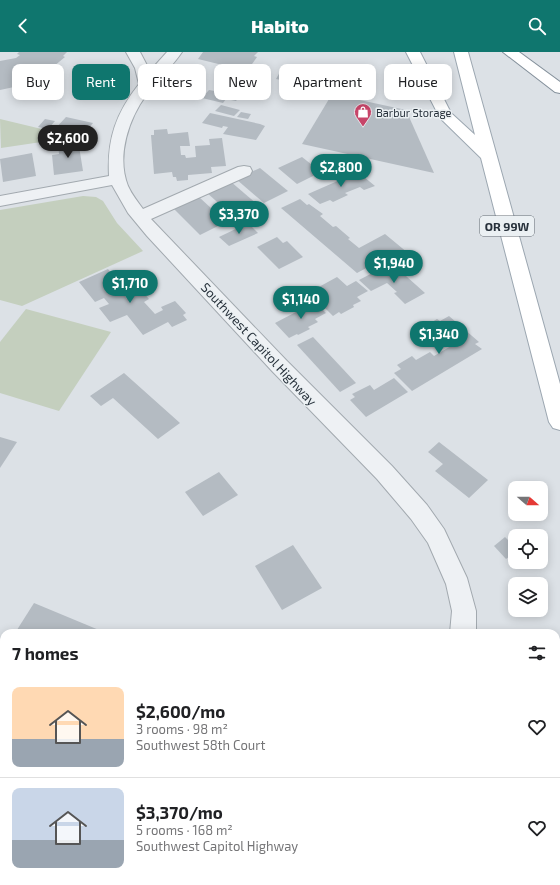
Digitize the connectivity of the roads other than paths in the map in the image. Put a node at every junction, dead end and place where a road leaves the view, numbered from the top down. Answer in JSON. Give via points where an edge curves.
{"nodes":[{"id":1,"x":133,"y":52,"type":"edge"},
{"id":2,"x":154,"y":52,"type":"edge"},
{"id":3,"x":413,"y":52,"type":"edge"},
{"id":4,"x":461,"y":52,"type":"edge"},
{"id":5,"x":510,"y":52,"type":"edge"},
{"id":6,"x":524,"y":52,"type":"edge"},
{"id":7,"x":173,"y":55,"type":"edge"},
{"id":8,"x":140,"y":64,"type":"edge"},
{"id":9,"x":165,"y":64,"type":"edge"},
{"id":10,"x":560,"y":83,"type":"edge"},
{"id":11,"x":560,"y":89,"type":"edge"},
{"id":12,"x":138,"y":98,"type":"edge"},
{"id":13,"x":490,"y":157,"type":"junction"},
{"id":14,"x":244,"y":171,"type":"dead end"},
{"id":15,"x":118,"y":179,"type":"junction"},
{"id":16,"x":0,"y":201,"type":"edge"},
{"id":17,"x":141,"y":217,"type":"junction"},
{"id":18,"x":560,"y":422,"type":"edge"},
{"id":19,"x":463,"y":629,"type":"edge"}],
"edges":[{"from":1,"to":8,"type":"street"},
{"from":2,"to":7,"type":"street"},
{"from":3,"to":13,"type":"main road","via":[[445,115]]},
{"from":4,"to":13,"type":"main road","number":"OR 99W"},
{"from":5,"to":11,"type":"main road"},
{"from":6,"to":10,"type":"main road"},
{"from":7,"to":9,"type":"street","name":"Southwest Capitol Highway"},
{"from":12,"to":15,"type":"street","name":"Southwest Capitol Highway","via":[[120,128],[116,150]]},
{"from":13,"to":18,"type":"main road","number":"OR 99W"},
{"from":14,"to":17,"type":"street"},
{"from":15,"to":16,"type":"street"},
{"from":15,"to":17,"type":"street","name":"Southwest Capitol Highway"},
{"from":17,"to":19,"type":"street","name":"Southwest Capitol Highway","via":[[293,380],[372,458],[409,500],[435,534],[456,577],[464,610]]}]}
